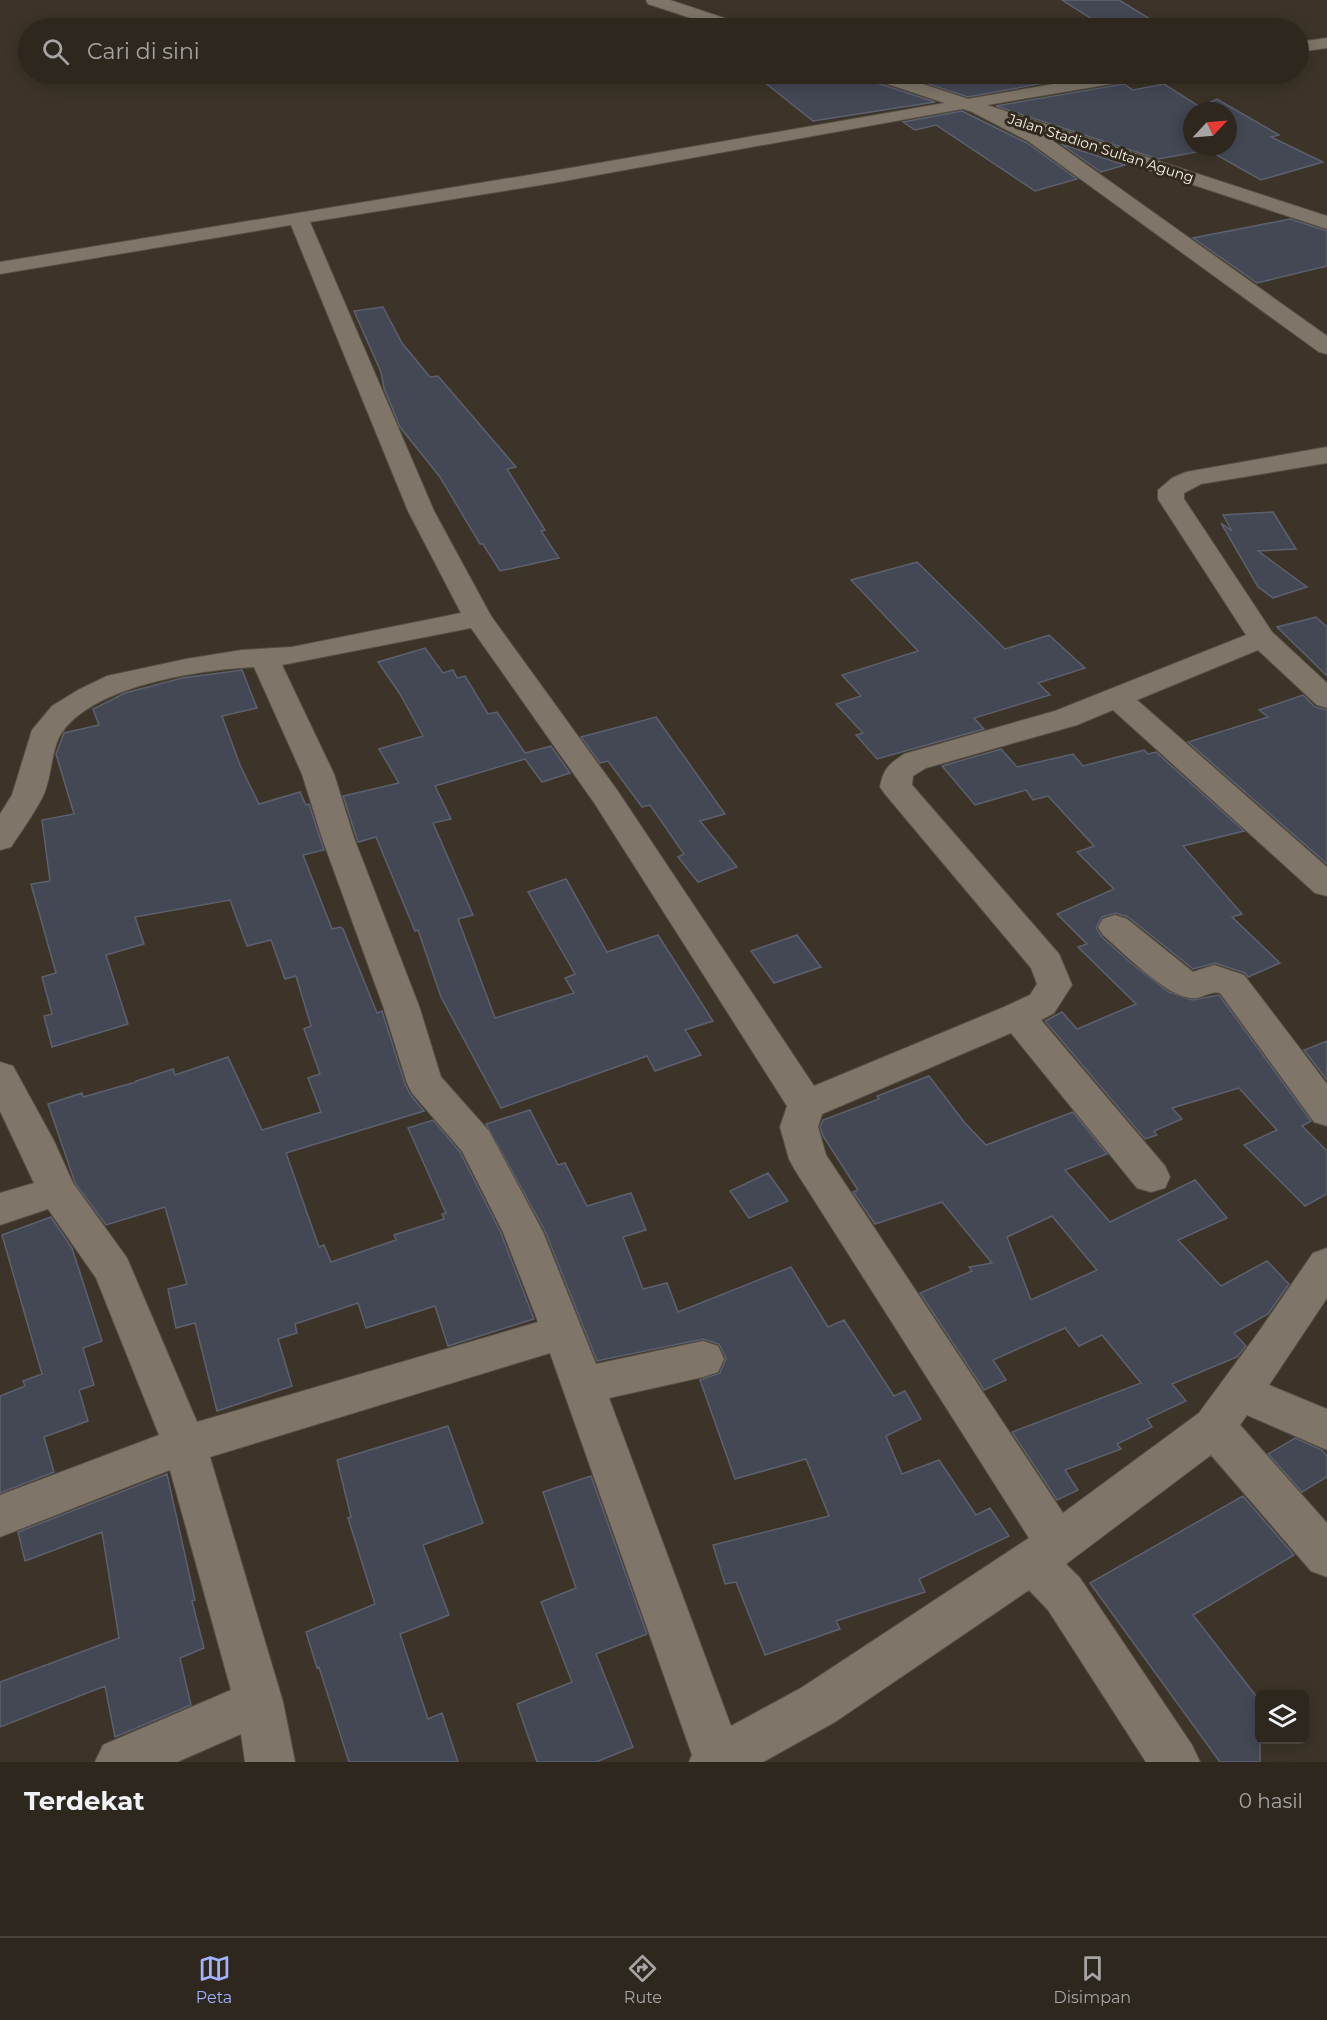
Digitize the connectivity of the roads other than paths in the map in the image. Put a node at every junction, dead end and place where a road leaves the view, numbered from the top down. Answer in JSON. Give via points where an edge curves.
{"nodes":[{"id":1,"x":654,"y":0,"type":"edge"},
{"id":2,"x":707,"y":18,"type":"edge"},
{"id":3,"x":1327,"y":43,"type":"edge"},
{"id":4,"x":1309,"y":46,"type":"edge"},
{"id":5,"x":906,"y":84,"type":"edge"},
{"id":6,"x":1088,"y":84,"type":"edge"},
{"id":7,"x":973,"y":106,"type":"junction"},
{"id":8,"x":298,"y":218,"type":"junction"},
{"id":9,"x":1327,"y":223,"type":"edge"},
{"id":10,"x":0,"y":268,"type":"edge"},
{"id":11,"x":1327,"y":347,"type":"edge"},
{"id":12,"x":1327,"y":455,"type":"edge"},
{"id":13,"x":478,"y":618,"type":"junction"},
{"id":14,"x":1262,"y":638,"type":"junction"},
{"id":15,"x":264,"y":658,"type":"junction"},
{"id":16,"x":1116,"y":697,"type":"junction"},
{"id":17,"x":1327,"y":699,"type":"edge"},
{"id":18,"x":0,"y":839,"type":"edge"},
{"id":19,"x":1327,"y":885,"type":"edge"},
{"id":20,"x":1115,"y":927,"type":"dead end"},
{"id":21,"x":1017,"y":1017,"type":"junction"},
{"id":22,"x":0,"y":1076,"type":"edge"},
{"id":23,"x":806,"y":1105,"type":"junction"},
{"id":24,"x":1327,"y":1112,"type":"edge"},
{"id":25,"x":1151,"y":1178,"type":"dead end"},
{"id":26,"x":57,"y":1191,"type":"junction"},
{"id":27,"x":0,"y":1209,"type":"edge"},
{"id":28,"x":1327,"y":1266,"type":"edge"},
{"id":29,"x":562,"y":1332,"type":"junction"},
{"id":30,"x":703,"y":1359,"type":"dead end"},
{"id":31,"x":583,"y":1385,"type":"junction"},
{"id":32,"x":1239,"y":1392,"type":"junction"},
{"id":33,"x":1214,"y":1427,"type":"junction"},
{"id":34,"x":1327,"y":1431,"type":"edge"},
{"id":35,"x":185,"y":1445,"type":"junction"},
{"id":36,"x":0,"y":1516,"type":"edge"},
{"id":37,"x":1045,"y":1552,"type":"junction"},
{"id":38,"x":1327,"y":1556,"type":"edge"},
{"id":39,"x":259,"y":1702,"type":"junction"},
{"id":40,"x":716,"y":1761,"type":"edge"},
{"id":41,"x":120,"y":1762,"type":"edge"},
{"id":42,"x":270,"y":1762,"type":"edge"},
{"id":43,"x":1175,"y":1762,"type":"edge"}],
"edges":[{"from":1,"to":2,"type":"street"},
{"from":3,"to":4,"type":"street"},
{"from":5,"to":7,"type":"street","name":"Jalan Stadion Sultan Agung"},
{"from":6,"to":7,"type":"street"},
{"from":7,"to":8,"type":"street"},
{"from":7,"to":9,"type":"street","name":"Jalan Stadion Sultan Agung"},
{"from":7,"to":11,"type":"street","via":[[1035,137]]},
{"from":8,"to":10,"type":"street"},
{"from":8,"to":13,"type":"street","via":[[421,511]]},
{"from":12,"to":14,"type":"street","via":[[1195,477],[1172,490],[1171,499]]},
{"from":13,"to":15,"type":"street","via":[[318,651]]},
{"from":13,"to":23,"type":"street","via":[[627,828]]},
{"from":14,"to":16,"type":"street"},
{"from":14,"to":17,"type":"street"},
{"from":15,"to":18,"type":"street","via":[[117,682],[63,713],[47,730],[28,795]]},
{"from":15,"to":29,"type":"street","via":[[318,774],[425,1083],[476,1141],[523,1232]]},
{"from":16,"to":19,"type":"street"},
{"from":16,"to":21,"type":"street","via":[[1066,718],[915,761],[897,772],[896,787],[1047,963],[1055,985],[1042,1004]]},
{"from":20,"to":24,"type":"street","via":[[1180,981],[1193,986],[1214,978],[1232,984]]},
{"from":21,"to":23,"type":"street"},
{"from":21,"to":25,"type":"street"},
{"from":22,"to":26,"type":"street"},
{"from":23,"to":37,"type":"street","via":[[799,1127],[808,1159]]},
{"from":26,"to":27,"type":"street"},
{"from":26,"to":35,"type":"street","via":[[113,1270]]},
{"from":28,"to":32,"type":"street"},
{"from":29,"to":31,"type":"street"},
{"from":29,"to":35,"type":"street"},
{"from":30,"to":31,"type":"street"},
{"from":31,"to":40,"type":"street"},
{"from":32,"to":33,"type":"street"},
{"from":32,"to":34,"type":"street"},
{"from":33,"to":37,"type":"street"},
{"from":33,"to":38,"type":"street"},
{"from":35,"to":36,"type":"street"},
{"from":35,"to":39,"type":"street"},
{"from":37,"to":40,"type":"street","via":[[818,1705]]},
{"from":37,"to":43,"type":"street","via":[[1064,1594]]},
{"from":39,"to":41,"type":"street"},
{"from":39,"to":42,"type":"street"}]}
